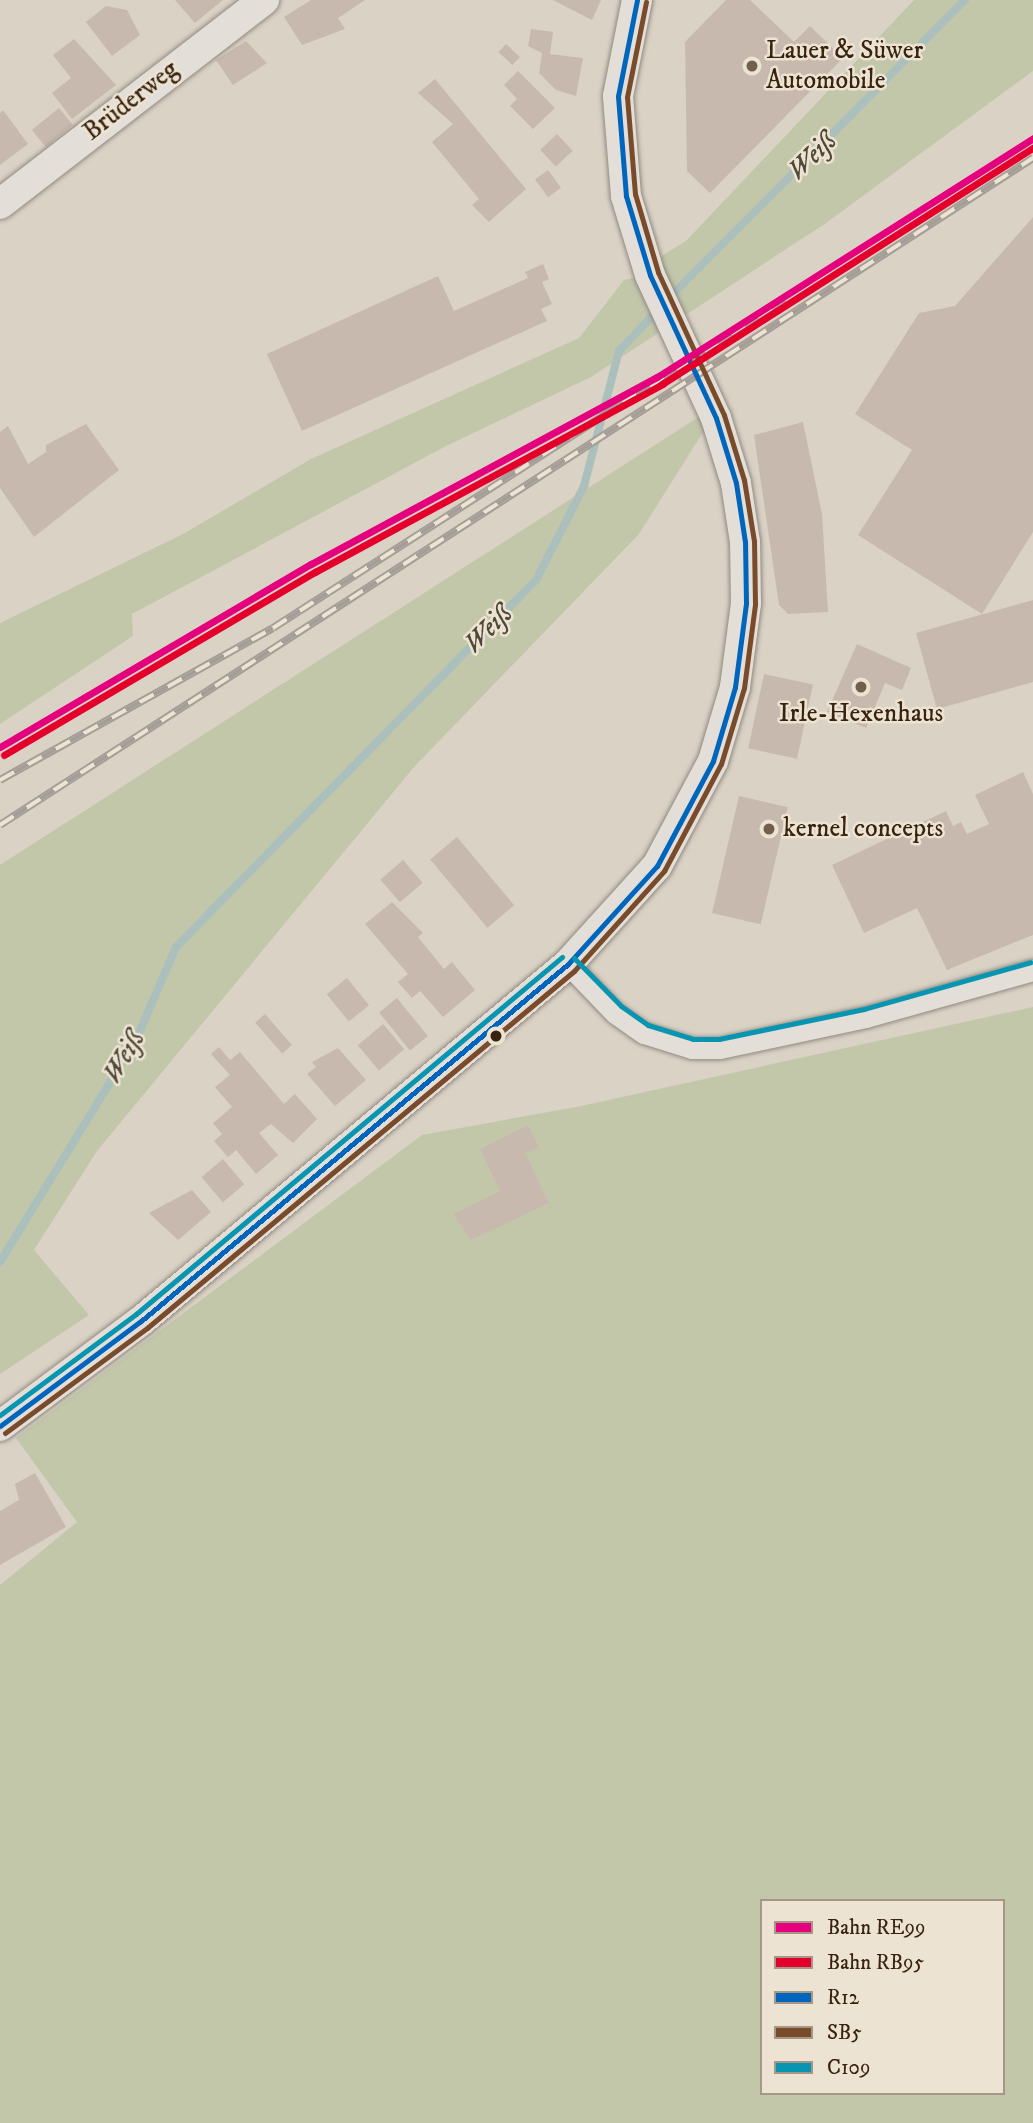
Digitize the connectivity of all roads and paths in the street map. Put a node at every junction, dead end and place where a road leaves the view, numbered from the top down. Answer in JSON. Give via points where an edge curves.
{"nodes":[{"id":1,"x":264,"y":0,"type":"edge"},
{"id":2,"x":637,"y":0,"type":"edge"},
{"id":3,"x":0,"y":204,"type":"edge"},
{"id":4,"x":568,"y":964,"type":"junction"},
{"id":5,"x":1033,"y":970,"type":"edge"},
{"id":6,"x":0,"y":1426,"type":"edge"}],
"edges":[{"from":1,"to":3,"type":"main road","name":"Brüderweg"},
{"from":2,"to":4,"type":"main road","via":[[622,59],[619,146],[626,196],[649,275],[716,418],[736,483],[746,603],[735,687],[713,761],[657,866]]},
{"from":4,"to":5,"type":"street","via":[[615,1013],[645,1033],[692,1048],[720,1048],[866,1017]]},
{"from":4,"to":6,"type":"main road","via":[[141,1321]]}]}
